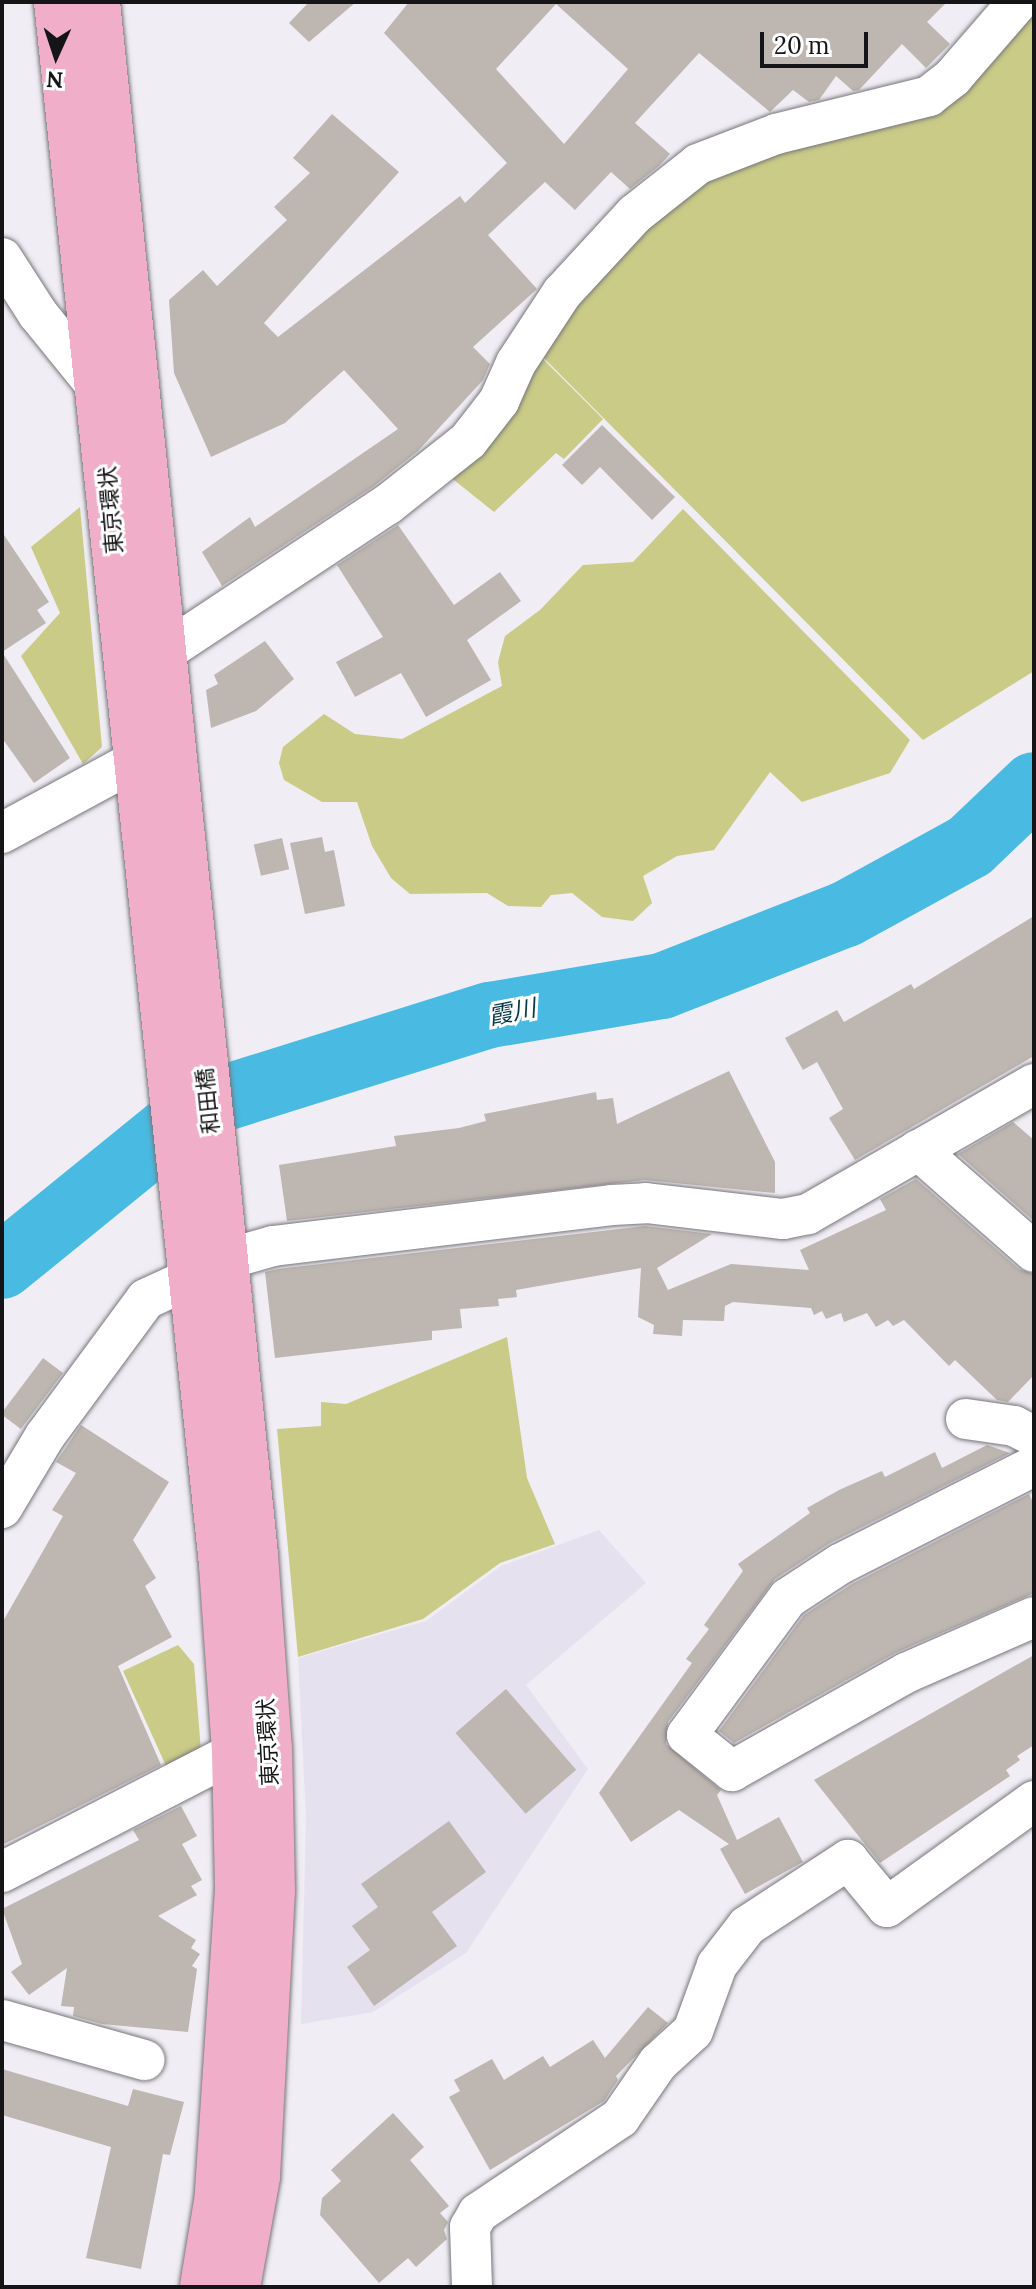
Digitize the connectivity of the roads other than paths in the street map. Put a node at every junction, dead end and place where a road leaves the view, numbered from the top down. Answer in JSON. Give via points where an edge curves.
{"nodes":[{"id":1,"x":56,"y":2,"type":"edge"},
{"id":2,"x":98,"y":2,"type":"edge"},
{"id":3,"x":1018,"y":2,"type":"edge"},
{"id":4,"x":2,"y":258,"type":"edge"},
{"id":5,"x":99,"y":389,"type":"junction"},
{"id":6,"x":163,"y":653,"type":"junction"},
{"id":7,"x":135,"y":761,"type":"junction"},
{"id":8,"x":2,"y":833,"type":"edge"},
{"id":9,"x":179,"y":1012,"type":"junction"},
{"id":10,"x":1034,"y":1084,"type":"edge"},
{"id":11,"x":918,"y":1150,"type":"junction"},
{"id":12,"x":200,"y":1203,"type":"joint"},
{"id":13,"x":1034,"y":1252,"type":"edge"},
{"id":14,"x":206,"y":1270,"type":"junction"},
{"id":15,"x":966,"y":1419,"type":"dead end"},
{"id":16,"x":1034,"y":1436,"type":"edge"},
{"id":17,"x":1034,"y":1466,"type":"edge"},
{"id":18,"x":2,"y":1508,"type":"edge"},
{"id":19,"x":1034,"y":1617,"type":"edge"},
{"id":20,"x":234,"y":1753,"type":"junction"},
{"id":21,"x":1034,"y":1801,"type":"edge"},
{"id":22,"x":2,"y":1872,"type":"edge"},
{"id":23,"x":2,"y":2020,"type":"edge"},
{"id":24,"x":144,"y":2060,"type":"dead end"},
{"id":25,"x":202,"y":2287,"type":"edge"},
{"id":26,"x":238,"y":2287,"type":"edge"},
{"id":27,"x":472,"y":2287,"type":"edge"}],
"edges":[{"from":1,"to":5,"type":"highway","name":"東京環状"},
{"from":2,"to":6,"type":"highway","name":"東京環状"},
{"from":3,"to":6,"type":"street","via":[[953,77],[929,96],[776,134],[698,164],[635,214],[562,293],[516,363],[499,401],[468,441],[360,523]]},
{"from":4,"to":5,"type":"street","via":[[38,314]]},
{"from":5,"to":7,"type":"highway","name":"東京環状"},
{"from":6,"to":9,"type":"highway","name":"東京環状"},
{"from":7,"to":8,"type":"street"},
{"from":7,"to":9,"type":"highway","name":"東京環状"},
{"from":9,"to":12,"type":"highway","name":"和田橋"},
{"from":10,"to":11,"type":"street"},
{"from":11,"to":13,"type":"street"},
{"from":11,"to":14,"type":"street","via":[[808,1214],[783,1219],[646,1203],[612,1205],[273,1246]]},
{"from":12,"to":14,"type":"highway","name":"東京環状"},
{"from":14,"to":18,"type":"street","via":[[146,1299],[45,1436]]},
{"from":14,"to":20,"type":"highway","name":"東京環状"},
{"from":14,"to":26,"type":"highway","name":"東京環状","via":[[257,1569],[270,1748],[272,1874],[258,2177]]},
{"from":15,"to":16,"type":"street","via":[[1014,1426]]},
{"from":17,"to":19,"type":"street","via":[[840,1564],[788,1598],[687,1735],[732,1771],[906,1673]]},
{"from":20,"to":22,"type":"street"},
{"from":20,"to":25,"type":"highway","name":"東京環状","via":[[237,1890],[217,2195]]},
{"from":21,"to":27,"type":"street","via":[[887,1907],[848,1860],[747,1926],[717,1965],[693,2031],[658,2063],[620,2118],[478,2213],[470,2227]]},
{"from":23,"to":24,"type":"street"}]}
